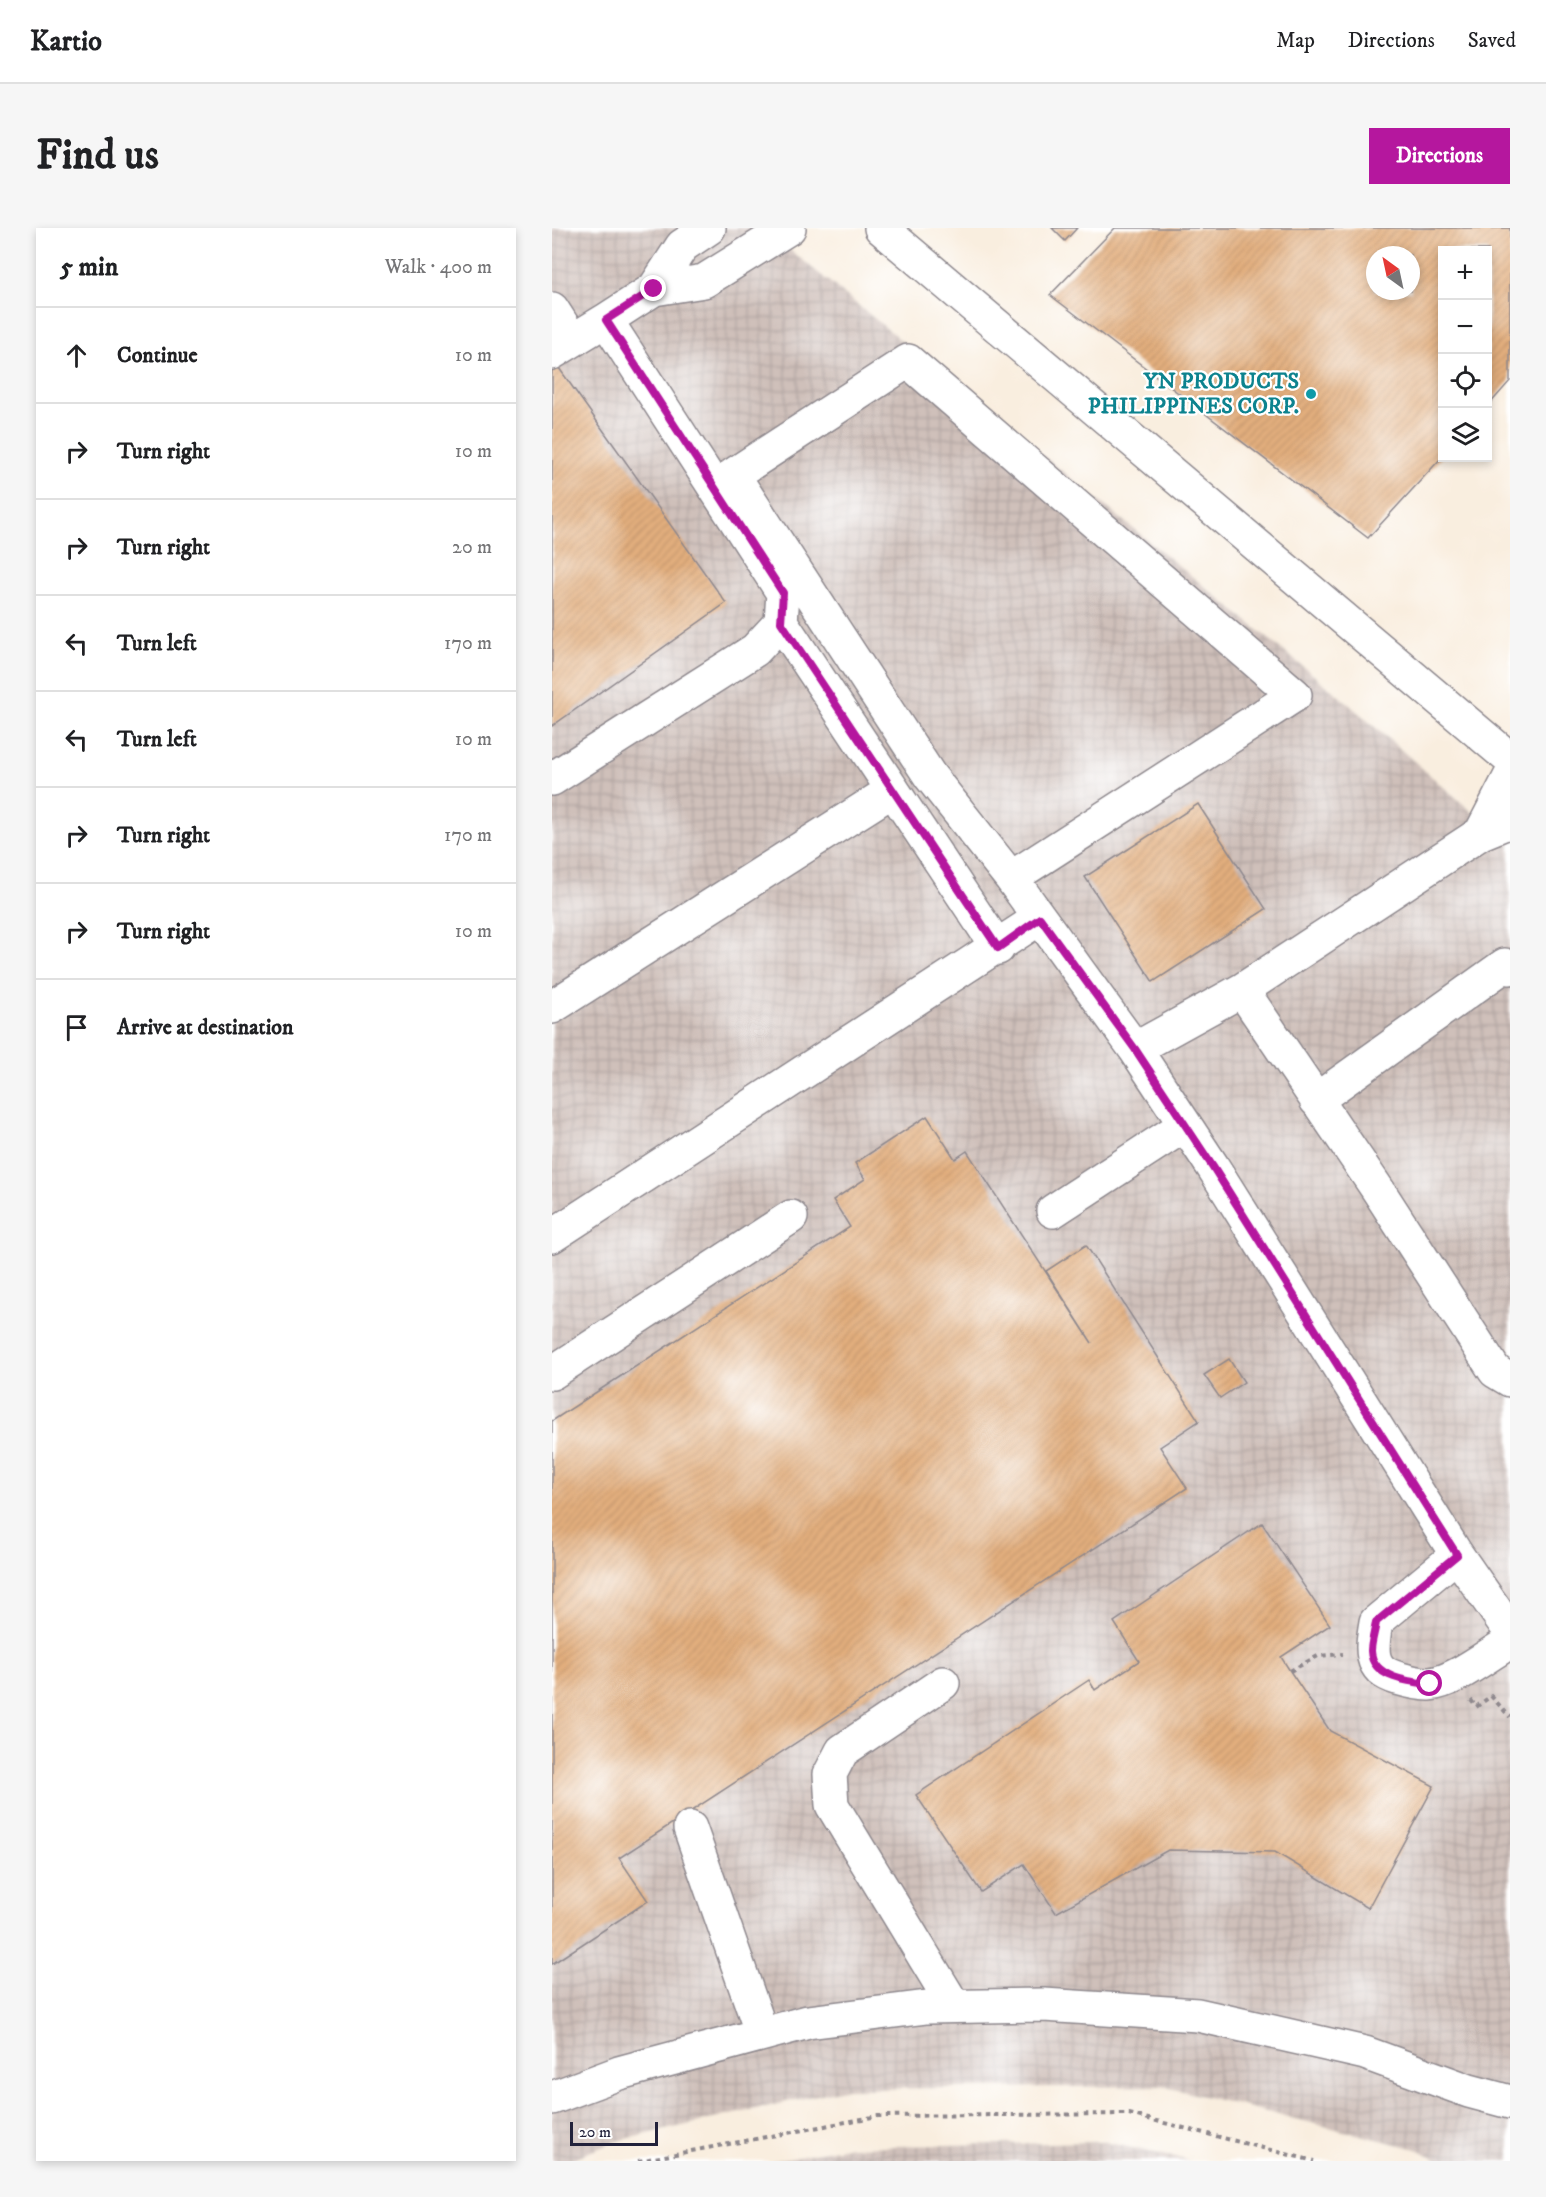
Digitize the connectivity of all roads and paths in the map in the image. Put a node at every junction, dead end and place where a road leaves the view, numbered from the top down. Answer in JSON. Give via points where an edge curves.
{"nodes":[{"id":1,"x":709,"y":228,"type":"edge"},
{"id":2,"x":789,"y":228,"type":"edge"},
{"id":3,"x":881,"y":228,"type":"edge"},
{"id":4,"x":654,"y":289,"type":"junction"},
{"id":5,"x":552,"y":309,"type":"edge"},
{"id":6,"x":606,"y":320,"type":"junction"},
{"id":7,"x":562,"y":347,"type":"edge"},
{"id":8,"x":781,"y":622,"type":"junction"},
{"id":9,"x":1510,"y":759,"type":"edge"},
{"id":10,"x":1510,"y":777,"type":"edge"},
{"id":11,"x":552,"y":779,"type":"edge"},
{"id":12,"x":893,"y":790,"type":"junction"},
{"id":13,"x":1496,"y":827,"type":"edge"},
{"id":14,"x":1011,"y":878,"type":"junction"},
{"id":15,"x":1040,"y":918,"type":"junction"},
{"id":16,"x":998,"y":948,"type":"junction"},
{"id":17,"x":1510,"y":968,"type":"edge"},
{"id":18,"x":1242,"y":990,"type":"junction"},
{"id":19,"x":552,"y":1007,"type":"edge"},
{"id":20,"x":1135,"y":1049,"type":"junction"},
{"id":21,"x":1316,"y":1100,"type":"junction"},
{"id":22,"x":1185,"y":1125,"type":"junction"},
{"id":23,"x":1053,"y":1211,"type":"dead end"},
{"id":24,"x":791,"y":1217,"type":"dead end"},
{"id":25,"x":552,"y":1236,"type":"edge"},
{"id":26,"x":552,"y":1373,"type":"edge"},
{"id":27,"x":1510,"y":1380,"type":"edge"},
{"id":28,"x":1457,"y":1555,"type":"junction"},
{"id":29,"x":1510,"y":1631,"type":"edge"},
{"id":30,"x":1510,"y":1642,"type":"edge"},
{"id":31,"x":942,"y":1683,"type":"dead end"},
{"id":32,"x":690,"y":1828,"type":"dead end"},
{"id":33,"x":954,"y":2006,"type":"junction"},
{"id":34,"x":762,"y":2034,"type":"junction"},
{"id":35,"x":552,"y":2098,"type":"edge"},
{"id":36,"x":1510,"y":2102,"type":"edge"},
{"id":37,"x":638,"y":2161,"type":"edge"},
{"id":38,"x":1314,"y":2161,"type":"edge"}],
"edges":[{"from":1,"to":4,"type":"street","via":[[682,246]]},
{"from":2,"to":4,"type":"street","via":[[704,281]]},
{"from":3,"to":9,"type":"street"},
{"from":4,"to":6,"type":"street"},
{"from":5,"to":7,"type":"street"},
{"from":6,"to":7,"type":"street"},
{"from":6,"to":8,"type":"street","via":[[783,593]]},
{"from":8,"to":11,"type":"street","via":[[755,650]]},
{"from":8,"to":12,"type":"street"},
{"from":10,"to":13,"type":"street"},
{"from":12,"to":16,"type":"street"},
{"from":12,"to":19,"type":"street"},
{"from":13,"to":18,"type":"street"},
{"from":14,"to":14,"type":"street","via":[[930,776],[733,475],[908,361],[1295,695]]},
{"from":14,"to":15,"type":"street"},
{"from":15,"to":16,"type":"street"},
{"from":15,"to":20,"type":"street"},
{"from":16,"to":25,"type":"street"},
{"from":17,"to":21,"type":"street","via":[[1506,965]]},
{"from":18,"to":20,"type":"street"},
{"from":18,"to":21,"type":"street"},
{"from":20,"to":22,"type":"street"},
{"from":21,"to":27,"type":"street","via":[[1495,1371]]},
{"from":22,"to":23,"type":"street"},
{"from":22,"to":28,"type":"street"},
{"from":24,"to":26,"type":"street"},
{"from":28,"to":29,"type":"street"},
{"from":28,"to":30,"type":"street","via":[[1376,1622],[1371,1653],[1376,1665],[1390,1676],[1430,1684],[1454,1675]]},
{"from":31,"to":33,"type":"street","via":[[842,1751],[830,1774],[832,1805]]},
{"from":32,"to":34,"type":"street"},
{"from":33,"to":34,"type":"street","via":[[808,2022]]},
{"from":33,"to":36,"type":"street","via":[[1044,2005],[1198,2014],[1365,2054]]},
{"from":34,"to":35,"type":"street","via":[[619,2073]]},
{"from":37,"to":38,"type":"path","via":[[878,2116],[1129,2114]]}]}
